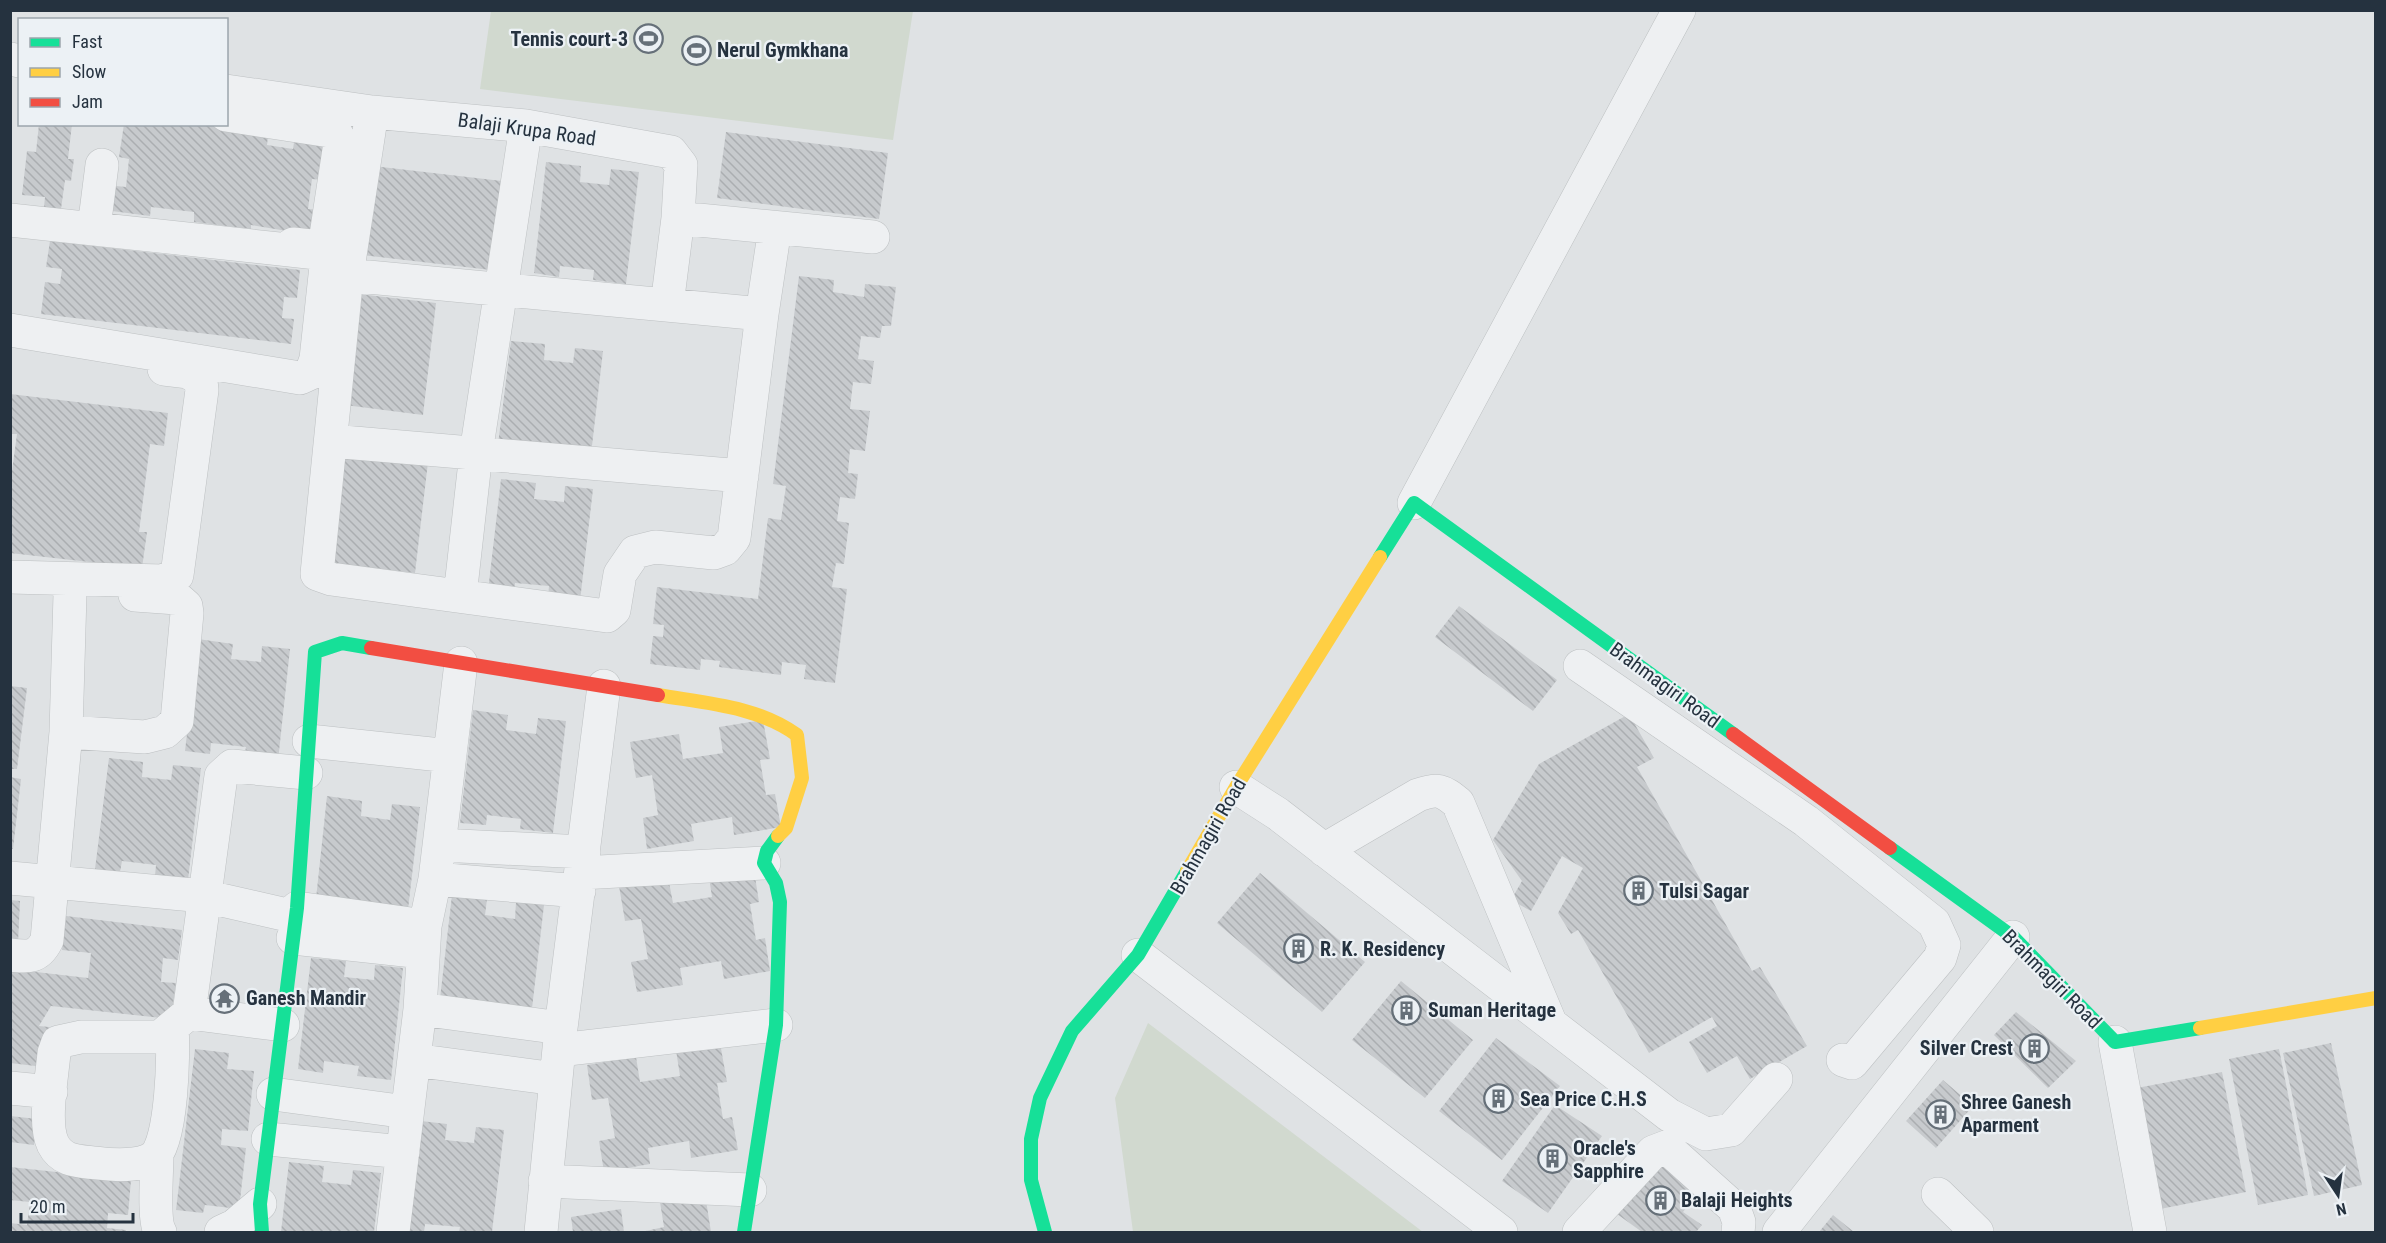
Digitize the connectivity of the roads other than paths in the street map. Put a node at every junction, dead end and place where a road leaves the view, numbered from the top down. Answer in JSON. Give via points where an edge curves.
{"nodes":[{"id":1,"x":1679,"y":10,"type":"edge"},
{"id":2,"x":228,"y":91,"type":"edge"},
{"id":3,"x":372,"y":112,"type":"junction"},
{"id":4,"x":228,"y":115,"type":"edge"},
{"id":5,"x":526,"y":126,"type":"junction"},
{"id":6,"x":102,"y":165,"type":"dead end"},
{"id":7,"x":10,"y":209,"type":"edge"},
{"id":8,"x":678,"y":218,"type":"junction"},
{"id":9,"x":10,"y":220,"type":"edge"},
{"id":10,"x":95,"y":220,"type":"junction"},
{"id":11,"x":775,"y":228,"type":"junction"},
{"id":12,"x":873,"y":237,"type":"dead end"},
{"id":13,"x":347,"y":274,"type":"junction"},
{"id":14,"x":502,"y":289,"type":"junction"},
{"id":15,"x":667,"y":305,"type":"junction"},
{"id":16,"x":762,"y":314,"type":"junction"},
{"id":17,"x":10,"y":330,"type":"edge"},
{"id":18,"x":10,"y":352,"type":"edge"},
{"id":19,"x":331,"y":441,"type":"junction"},
{"id":20,"x":476,"y":453,"type":"junction"},
{"id":21,"x":742,"y":476,"type":"junction"},
{"id":22,"x":1413,"y":503,"type":"junction"},
{"id":23,"x":10,"y":577,"type":"edge"},
{"id":24,"x":10,"y":592,"type":"edge"},
{"id":25,"x":70,"y":594,"type":"junction"},
{"id":26,"x":460,"y":596,"type":"junction"},
{"id":27,"x":461,"y":663,"type":"junction"},
{"id":28,"x":1580,"y":666,"type":"dead end"},
{"id":29,"x":604,"y":686,"type":"junction"},
{"id":30,"x":66,"y":732,"type":"junction"},
{"id":31,"x":309,"y":741,"type":"junction"},
{"id":32,"x":450,"y":756,"type":"junction"},
{"id":33,"x":306,"y":773,"type":"junction"},
{"id":34,"x":1236,"y":787,"type":"junction"},
{"id":35,"x":1815,"y":810,"type":"junction"},
{"id":36,"x":440,"y":845,"type":"junction"},
{"id":37,"x":1324,"y":850,"type":"junction"},
{"id":38,"x":764,"y":863,"type":"junction"},
{"id":39,"x":582,"y":872,"type":"junction"},
{"id":40,"x":10,"y":878,"type":"edge"},
{"id":41,"x":435,"y":879,"type":"junction"},
{"id":42,"x":53,"y":881,"type":"junction"},
{"id":43,"x":204,"y":896,"type":"junction"},
{"id":44,"x":295,"y":921,"type":"junction"},
{"id":45,"x":2013,"y":937,"type":"junction"},
{"id":46,"x":424,"y":939,"type":"junction"},
{"id":47,"x":1138,"y":954,"type":"junction"},
{"id":48,"x":10,"y":955,"type":"edge"},
{"id":49,"x":2375,"y":1001,"type":"edge"},
{"id":50,"x":420,"y":1009,"type":"junction"},
{"id":51,"x":180,"y":1020,"type":"junction"},
{"id":52,"x":283,"y":1025,"type":"junction"},
{"id":53,"x":776,"y":1025,"type":"junction"},
{"id":54,"x":1552,"y":1025,"type":"junction"},
{"id":55,"x":2115,"y":1042,"type":"junction"},
{"id":56,"x":559,"y":1052,"type":"junction"},
{"id":57,"x":414,"y":1060,"type":"junction"},
{"id":58,"x":1843,"y":1060,"type":"dead end"},
{"id":59,"x":1776,"y":1079,"type":"dead end"},
{"id":60,"x":10,"y":1088,"type":"edge"},
{"id":61,"x":51,"y":1092,"type":"junction"},
{"id":62,"x":273,"y":1094,"type":"junction"},
{"id":63,"x":407,"y":1113,"type":"junction"},
{"id":64,"x":268,"y":1139,"type":"junction"},
{"id":65,"x":403,"y":1152,"type":"junction"},
{"id":66,"x":158,"y":1154,"type":"junction"},
{"id":67,"x":545,"y":1181,"type":"junction"},
{"id":68,"x":750,"y":1190,"type":"junction"},
{"id":69,"x":1938,"y":1194,"type":"dead end"},
{"id":70,"x":261,"y":1218,"type":"edge"},
{"id":71,"x":1595,"y":1227,"type":"edge"},
{"id":72,"x":1758,"y":1231,"type":"edge"},
{"id":73,"x":160,"y":1233,"type":"edge"},
{"id":74,"x":221,"y":1233,"type":"edge"},
{"id":75,"x":393,"y":1233,"type":"edge"},
{"id":76,"x":541,"y":1233,"type":"edge"},
{"id":77,"x":744,"y":1233,"type":"edge"},
{"id":78,"x":1045,"y":1233,"type":"edge"},
{"id":79,"x":1502,"y":1233,"type":"edge"},
{"id":80,"x":1977,"y":1233,"type":"edge"},
{"id":81,"x":2150,"y":1233,"type":"edge"}],
"edges":[{"from":1,"to":22,"type":"street"},
{"from":2,"to":3,"type":"street","name":"Balaji Krupa Road"},
{"from":3,"to":5,"type":"street","name":"Balaji Krupa Road"},
{"from":3,"to":13,"type":"street"},
{"from":4,"to":10,"type":"street","via":[[338,135],[327,232],[320,247]]},
{"from":5,"to":8,"type":"street","name":"Balaji Krupa Road","via":[[671,152],[681,165]]},
{"from":5,"to":14,"type":"street"},
{"from":6,"to":10,"type":"street"},
{"from":7,"to":10,"type":"street"},
{"from":8,"to":11,"type":"street"},
{"from":8,"to":15,"type":"street","name":"Balaji Krupa Road"},
{"from":9,"to":17,"type":"street","via":[[317,253],[326,266],[316,359],[310,374],[300,378]]},
{"from":11,"to":12,"type":"street"},
{"from":11,"to":16,"type":"street"},
{"from":13,"to":14,"type":"street"},
{"from":13,"to":19,"type":"street"},
{"from":14,"to":15,"type":"street"},
{"from":14,"to":20,"type":"street"},
{"from":15,"to":16,"type":"street"},
{"from":16,"to":21,"type":"street"},
{"from":18,"to":23,"type":"street","via":[[189,372],[201,381],[202,390],[177,575],[162,581]]},
{"from":19,"to":20,"type":"street"},
{"from":19,"to":26,"type":"street","via":[[317,574]]},
{"from":20,"to":21,"type":"street"},
{"from":20,"to":26,"type":"street"},
{"from":21,"to":26,"type":"street","via":[[734,538],[725,549],[714,553],[655,547],[635,552],[620,574],[611,615]]},
{"from":22,"to":34,"type":"street","name":"Brahmagiri Road"},
{"from":22,"to":35,"type":"street","name":"Brahmagiri Road"},
{"from":24,"to":25,"type":"street"},
{"from":25,"to":30,"type":"street"},
{"from":25,"to":30,"type":"street","via":[[177,598],[188,613],[177,721],[165,732],[145,736]]},
{"from":27,"to":29,"type":"street"},
{"from":27,"to":31,"type":"street","via":[[342,643],[315,652]]},
{"from":27,"to":32,"type":"street"},
{"from":28,"to":35,"type":"street"},
{"from":29,"to":38,"type":"street","via":[[732,707],[780,722],[796,735],[802,778],[786,828],[775,838]]},
{"from":29,"to":39,"type":"street"},
{"from":30,"to":42,"type":"street"},
{"from":31,"to":32,"type":"street"},
{"from":31,"to":33,"type":"street"},
{"from":32,"to":36,"type":"street"},
{"from":33,"to":43,"type":"street","via":[[232,766],[221,776]]},
{"from":33,"to":44,"type":"street"},
{"from":34,"to":37,"type":"street"},
{"from":34,"to":47,"type":"street","name":"Brahmagiri Road"},
{"from":35,"to":45,"type":"street","name":"Brahmagiri Road"},
{"from":35,"to":58,"type":"street","via":[[1934,923],[1944,945],[1940,958],[1852,1063]]},
{"from":36,"to":39,"type":"street"},
{"from":36,"to":41,"type":"street"},
{"from":37,"to":54,"type":"street"},
{"from":37,"to":54,"type":"street","via":[[1418,795],[1444,791],[1458,803]]},
{"from":38,"to":39,"type":"street"},
{"from":38,"to":53,"type":"street","via":[[776,882],[780,903]]},
{"from":39,"to":41,"type":"street"},
{"from":39,"to":56,"type":"street"},
{"from":40,"to":42,"type":"street"},
{"from":41,"to":46,"type":"street"},
{"from":42,"to":43,"type":"street"},
{"from":42,"to":48,"type":"street","via":[[47,940],[42,950],[34,955]]},
{"from":43,"to":44,"type":"street"},
{"from":43,"to":51,"type":"street"},
{"from":44,"to":46,"type":"street"},
{"from":44,"to":52,"type":"street"},
{"from":45,"to":55,"type":"street","name":"Brahmagiri Road"},
{"from":45,"to":72,"type":"street"},
{"from":46,"to":50,"type":"street"},
{"from":47,"to":78,"type":"street","name":"Brahmagiri Road","via":[[1072,1030],[1040,1098],[1031,1139],[1031,1180]]},
{"from":47,"to":79,"type":"street"},
{"from":49,"to":55,"type":"street","name":"Brahmagiri Road"},
{"from":50,"to":56,"type":"street"},
{"from":50,"to":57,"type":"street"},
{"from":51,"to":52,"type":"street"},
{"from":51,"to":61,"type":"street","via":[[160,1037],[81,1037],[58,1042]]},
{"from":51,"to":66,"type":"street","via":[[166,1130]]},
{"from":52,"to":62,"type":"street"},
{"from":53,"to":56,"type":"street"},
{"from":53,"to":68,"type":"street"},
{"from":54,"to":59,"type":"street","via":[[1669,1115],[1706,1134],[1731,1130]]},
{"from":55,"to":81,"type":"street"},
{"from":56,"to":57,"type":"street"},
{"from":56,"to":67,"type":"street"},
{"from":57,"to":63,"type":"street"},
{"from":60,"to":61,"type":"street"},
{"from":61,"to":66,"type":"street","via":[[49,1127],[54,1145],[69,1161],[121,1166]]},
{"from":62,"to":63,"type":"street"},
{"from":62,"to":64,"type":"street"},
{"from":63,"to":65,"type":"street"},
{"from":64,"to":65,"type":"street"},
{"from":64,"to":70,"type":"street"},
{"from":65,"to":75,"type":"street"},
{"from":66,"to":73,"type":"street"},
{"from":67,"to":68,"type":"street"},
{"from":67,"to":76,"type":"street"},
{"from":68,"to":77,"type":"street"},
{"from":69,"to":80,"type":"street"},
{"from":70,"to":74,"type":"street"},
{"from":71,"to":72,"type":"street","via":[[1653,1152],[1666,1147],[1734,1208],[1739,1222]]}]}
